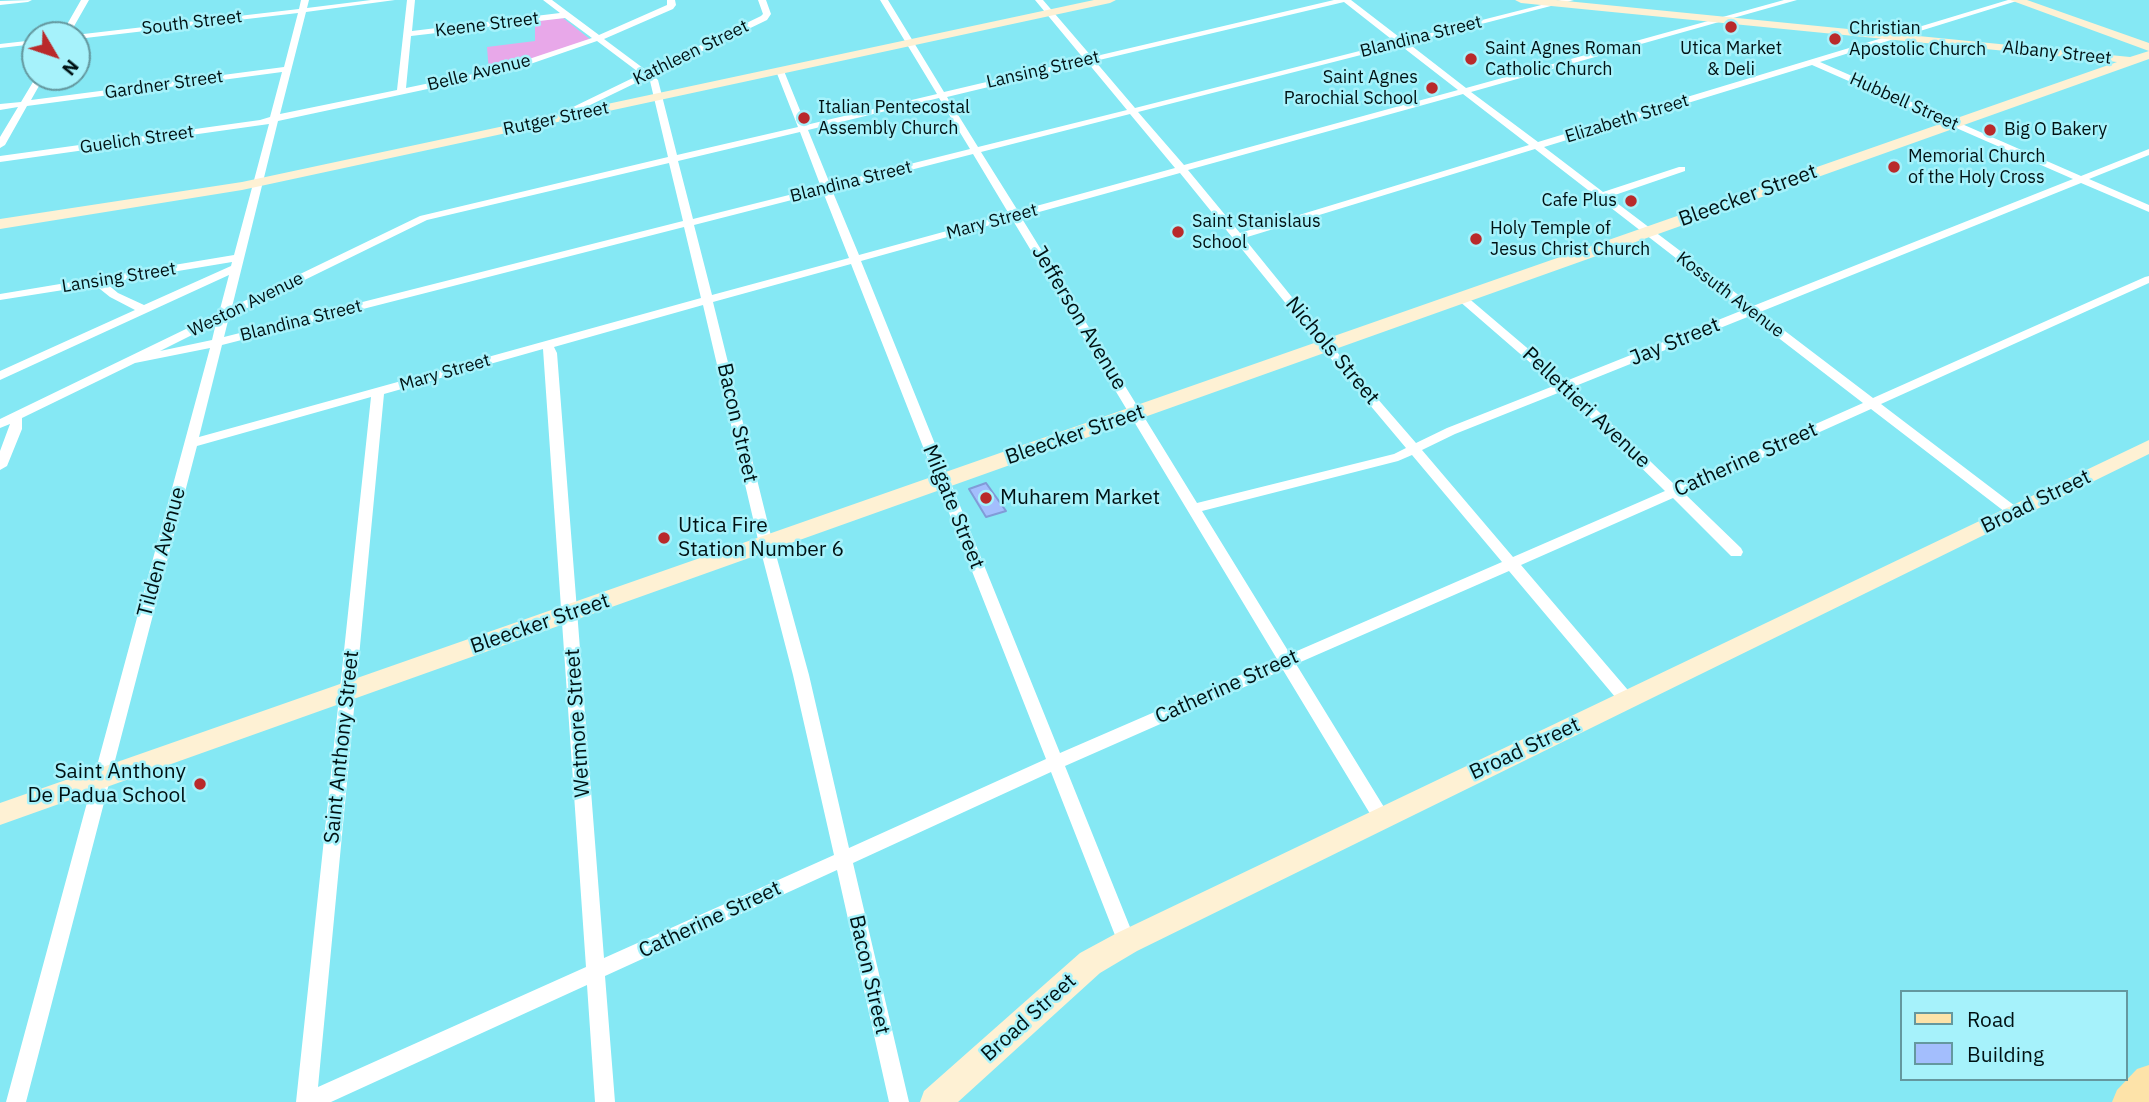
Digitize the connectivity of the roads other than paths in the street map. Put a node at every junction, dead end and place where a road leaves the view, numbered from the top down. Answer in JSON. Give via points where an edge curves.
{"nodes":[{"id":1,"x":28,"y":0,"type":"edge"},
{"id":2,"x":85,"y":0,"type":"edge"},
{"id":3,"x":391,"y":0,"type":"edge"},
{"id":4,"x":411,"y":0,"type":"edge"},
{"id":5,"x":547,"y":0,"type":"edge"},
{"id":6,"x":671,"y":0,"type":"edge"},
{"id":7,"x":884,"y":0,"type":"edge"},
{"id":8,"x":1039,"y":0,"type":"edge"},
{"id":9,"x":1110,"y":0,"type":"edge"},
{"id":10,"x":1345,"y":0,"type":"edge"},
{"id":11,"x":1521,"y":0,"type":"edge"},
{"id":12,"x":1570,"y":0,"type":"edge"},
{"id":13,"x":1793,"y":0,"type":"edge"},
{"id":14,"x":2016,"y":0,"type":"edge"},
{"id":15,"x":0,"y":3,"type":"edge"},
{"id":16,"x":764,"y":4,"type":"edge"},
{"id":17,"x":1555,"y":4,"type":"junction"},
{"id":18,"x":304,"y":5,"type":"edge"},
{"id":19,"x":1050,"y":13,"type":"junction"},
{"id":20,"x":567,"y":15,"type":"junction"},
{"id":21,"x":1723,"y":19,"type":"junction"},
{"id":22,"x":73,"y":21,"type":"edge"},
{"id":23,"x":407,"y":34,"type":"junction"},
{"id":24,"x":91,"y":35,"type":"edge"},
{"id":25,"x":1895,"y":37,"type":"junction"},
{"id":26,"x":599,"y":38,"type":"junction"},
{"id":27,"x":1400,"y":42,"type":"junction"},
{"id":28,"x":912,"y":43,"type":"junction"},
{"id":29,"x":21,"y":44,"type":"edge"},
{"id":30,"x":0,"y":46,"type":"edge"},
{"id":31,"x":2149,"y":47,"type":"edge"},
{"id":32,"x":2141,"y":58,"type":"edge"},
{"id":33,"x":1089,"y":60,"type":"junction"},
{"id":34,"x":1813,"y":62,"type":"junction"},
{"id":35,"x":287,"y":69,"type":"junction"},
{"id":36,"x":780,"y":71,"type":"junction"},
{"id":37,"x":648,"y":74,"type":"junction"},
{"id":38,"x":31,"y":91,"type":"edge"},
{"id":39,"x":1463,"y":91,"type":"junction"},
{"id":40,"x":401,"y":92,"type":"junction"},
{"id":41,"x":943,"y":94,"type":"junction"},
{"id":42,"x":659,"y":97,"type":"junction"},
{"id":43,"x":24,"y":103,"type":"junction"},
{"id":44,"x":0,"y":107,"type":"edge"},
{"id":45,"x":1131,"y":111,"type":"junction"},
{"id":46,"x":573,"y":116,"type":"junction"},
{"id":47,"x":274,"y":119,"type":"junction"},
{"id":48,"x":1954,"y":124,"type":"junction"},
{"id":49,"x":802,"y":127,"type":"junction"},
{"id":50,"x":0,"y":145,"type":"edge"},
{"id":51,"x":1538,"y":147,"type":"junction"},
{"id":52,"x":977,"y":149,"type":"junction"},
{"id":53,"x":2149,"y":152,"type":"edge"},
{"id":54,"x":674,"y":157,"type":"junction"},
{"id":55,"x":0,"y":159,"type":"edge"},
{"id":56,"x":1181,"y":169,"type":"junction"},
{"id":57,"x":1682,"y":169,"type":"dead end"},
{"id":58,"x":2081,"y":180,"type":"junction"},
{"id":59,"x":258,"y":183,"type":"junction"},
{"id":60,"x":825,"y":188,"type":"junction"},
{"id":61,"x":1601,"y":196,"type":"junction"},
{"id":62,"x":498,"y":199,"type":"joint"},
{"id":63,"x":2149,"y":209,"type":"edge"},
{"id":64,"x":1017,"y":215,"type":"junction"},
{"id":65,"x":690,"y":222,"type":"junction"},
{"id":66,"x":0,"y":224,"type":"edge"},
{"id":67,"x":1647,"y":232,"type":"junction"},
{"id":68,"x":1237,"y":237,"type":"junction"},
{"id":69,"x":854,"y":260,"type":"junction"},
{"id":70,"x":236,"y":263,"type":"junction"},
{"id":71,"x":2149,"y":279,"type":"edge"},
{"id":72,"x":97,"y":281,"type":"junction"},
{"id":73,"x":0,"y":297,"type":"edge"},
{"id":74,"x":1462,"y":298,"type":"junction"},
{"id":75,"x":708,"y":300,"type":"junction"},
{"id":76,"x":143,"y":309,"type":"junction"},
{"id":77,"x":1752,"y":312,"type":"junction"},
{"id":78,"x":222,"y":317,"type":"junction"},
{"id":79,"x":215,"y":343,"type":"junction"},
{"id":80,"x":547,"y":345,"type":"junction"},
{"id":81,"x":1326,"y":346,"type":"junction"},
{"id":82,"x":132,"y":360,"type":"junction"},
{"id":83,"x":0,"y":376,"type":"edge"},
{"id":84,"x":1565,"y":386,"type":"junction"},
{"id":85,"x":378,"y":392,"type":"junction"},
{"id":86,"x":1872,"y":403,"type":"junction"},
{"id":87,"x":1136,"y":414,"type":"junction"},
{"id":88,"x":16,"y":416,"type":"junction"},
{"id":89,"x":0,"y":424,"type":"edge"},
{"id":90,"x":191,"y":443,"type":"junction"},
{"id":91,"x":2149,"y":446,"type":"edge"},
{"id":92,"x":1416,"y":449,"type":"junction"},
{"id":93,"x":0,"y":466,"type":"edge"},
{"id":94,"x":942,"y":482,"type":"junction"},
{"id":95,"x":1675,"y":492,"type":"junction"},
{"id":96,"x":1194,"y":509,"type":"junction"},
{"id":97,"x":2014,"y":512,"type":"junction"},
{"id":98,"x":766,"y":544,"type":"junction"},
{"id":99,"x":1736,"y":552,"type":"dead end"},
{"id":100,"x":1512,"y":563,"type":"junction"},
{"id":101,"x":570,"y":613,"type":"junction"},
{"id":102,"x":1287,"y":660,"type":"junction"},
{"id":103,"x":347,"y":692,"type":"junction"},
{"id":104,"x":1627,"y":701,"type":"junction"},
{"id":105,"x":1055,"y":763,"type":"junction"},
{"id":106,"x":103,"y":778,"type":"junction"},
{"id":107,"x":0,"y":814,"type":"edge"},
{"id":108,"x":1381,"y":817,"type":"junction"},
{"id":109,"x":842,"y":859,"type":"junction"},
{"id":110,"x":1127,"y":942,"type":"junction"},
{"id":111,"x":597,"y":972,"type":"junction"},
{"id":112,"x":2149,"y":1081,"type":"edge"},
{"id":113,"x":16,"y":1102,"type":"edge"},
{"id":114,"x":307,"y":1102,"type":"edge"},
{"id":115,"x":604,"y":1102,"type":"edge"},
{"id":116,"x":899,"y":1102,"type":"edge"},
{"id":117,"x":935,"y":1102,"type":"edge"},
{"id":118,"x":2129,"y":1102,"type":"edge"}],
"edges":[{"from":1,"to":15,"type":"street"},
{"from":2,"to":22,"type":"street"},
{"from":3,"to":18,"type":"street","name":"South Street"},
{"from":4,"to":23,"type":"street"},
{"from":5,"to":20,"type":"street","name":"Bacon Street"},
{"from":6,"to":26,"type":"street","name":"Belle Avenue","via":[[670,8]]},
{"from":7,"to":28,"type":"street","name":"Jefferson Avenue"},
{"from":8,"to":19,"type":"street","name":"Nichols Street"},
{"from":9,"to":19,"type":"street","name":"Rutger Street"},
{"from":10,"to":27,"type":"street","name":"Kossuth Avenue"},
{"from":10,"to":33,"type":"street","name":"Lansing Street"},
{"from":11,"to":17,"type":"street","name":"Albany Street"},
{"from":12,"to":17,"type":"street","name":"Blandina Street"},
{"from":13,"to":21,"type":"street","name":"Mary Street"},
{"from":14,"to":25,"type":"street","name":"Elizabeth Street"},
{"from":14,"to":31,"type":"street"},
{"from":16,"to":37,"type":"street","name":"Kathleen Street","via":[[764,18]]},
{"from":17,"to":21,"type":"street","name":"Albany Street"},
{"from":17,"to":27,"type":"street","name":"Blandina Street"},
{"from":18,"to":24,"type":"street","name":"South Street"},
{"from":18,"to":35,"type":"street","name":"Tilden Avenue"},
{"from":19,"to":28,"type":"street","name":"Rutger Street"},
{"from":19,"to":33,"type":"street","name":"Nichols Street"},
{"from":20,"to":23,"type":"street","name":"Keene Street"},
{"from":20,"to":26,"type":"street","name":"Bacon Street"},
{"from":21,"to":25,"type":"street","name":"Albany Street"},
{"from":21,"to":39,"type":"street","name":"Mary Street"},
{"from":23,"to":40,"type":"street"},
{"from":25,"to":32,"type":"street","name":"Albany Street"},
{"from":25,"to":34,"type":"street","name":"Elizabeth Street"},
{"from":26,"to":37,"type":"street","name":"Bacon Street"},
{"from":26,"to":40,"type":"street","name":"Belle Avenue","via":[[504,70]]},
{"from":27,"to":39,"type":"street","name":"Kossuth Avenue"},
{"from":27,"to":45,"type":"street","name":"Blandina Street"},
{"from":28,"to":36,"type":"street","name":"Rutger Street"},
{"from":28,"to":41,"type":"street","name":"Jefferson Avenue"},
{"from":29,"to":30,"type":"street"},
{"from":32,"to":48,"type":"street","name":"Bleecker Street"},
{"from":33,"to":41,"type":"street","name":"Lansing Street"},
{"from":33,"to":45,"type":"street","name":"Nichols Street"},
{"from":34,"to":48,"type":"street","name":"Hubbell Street"},
{"from":34,"to":51,"type":"street","name":"Elizabeth Street"},
{"from":35,"to":43,"type":"street","name":"Gardner Street"},
{"from":35,"to":47,"type":"street","name":"Tilden Avenue"},
{"from":36,"to":42,"type":"street","name":"Rutger Street"},
{"from":36,"to":49,"type":"street","name":"Milgate Street"},
{"from":37,"to":42,"type":"street","name":"Bacon Street"},
{"from":37,"to":46,"type":"street","name":"Kathleen Street","via":[[581,106]]},
{"from":38,"to":43,"type":"street"},
{"from":39,"to":51,"type":"street","name":"Kossuth Avenue"},
{"from":39,"to":56,"type":"street","name":"Mary Street"},
{"from":40,"to":47,"type":"street","name":"Belle Avenue"},
{"from":41,"to":49,"type":"street","name":"Lansing Street"},
{"from":41,"to":52,"type":"street","name":"Jefferson Avenue"},
{"from":42,"to":46,"type":"street","name":"Rutger Street"},
{"from":42,"to":54,"type":"street","name":"Bacon Street"},
{"from":43,"to":44,"type":"street","name":"Gardner Street"},
{"from":43,"to":50,"type":"street"},
{"from":45,"to":52,"type":"street","name":"Blandina Street"},
{"from":45,"to":56,"type":"street","name":"Nichols Street"},
{"from":46,"to":59,"type":"street","name":"Rutger Street"},
{"from":47,"to":55,"type":"street","name":"Guelich Street"},
{"from":47,"to":59,"type":"street","name":"Tilden Avenue"},
{"from":48,"to":58,"type":"street","name":"Hubbell Street"},
{"from":48,"to":67,"type":"street","name":"Bleecker Street"},
{"from":49,"to":54,"type":"street","name":"Lansing Street"},
{"from":49,"to":60,"type":"street","name":"Milgate Street"},
{"from":51,"to":61,"type":"street","name":"Kossuth Avenue"},
{"from":51,"to":68,"type":"street","name":"Elizabeth Street"},
{"from":52,"to":60,"type":"street","name":"Blandina Street"},
{"from":52,"to":64,"type":"street","name":"Jefferson Avenue"},
{"from":53,"to":58,"type":"street","name":"Jay Street"},
{"from":54,"to":62,"type":"street","name":"Lansing Street"},
{"from":54,"to":65,"type":"street","name":"Bacon Street"},
{"from":56,"to":64,"type":"street","name":"Mary Street"},
{"from":56,"to":68,"type":"street","name":"Nichols Street"},
{"from":57,"to":61,"type":"street"},
{"from":58,"to":63,"type":"street","name":"Hubbell Street"},
{"from":58,"to":77,"type":"street","name":"Jay Street"},
{"from":59,"to":66,"type":"street","name":"Rutger Street"},
{"from":59,"to":70,"type":"street","name":"Tilden Avenue"},
{"from":60,"to":65,"type":"street","name":"Blandina Street"},
{"from":60,"to":69,"type":"street","name":"Milgate Street"},
{"from":61,"to":67,"type":"street","name":"Kossuth Avenue"},
{"from":62,"to":78,"type":"street","name":"Weston Avenue","via":[[424,218]]},
{"from":64,"to":69,"type":"street","name":"Mary Street"},
{"from":64,"to":87,"type":"street","name":"Jefferson Avenue"},
{"from":65,"to":75,"type":"street","name":"Bacon Street"},
{"from":65,"to":79,"type":"street","name":"Blandina Street"},
{"from":67,"to":74,"type":"street","name":"Bleecker Street"},
{"from":67,"to":77,"type":"street","name":"Kossuth Avenue"},
{"from":68,"to":81,"type":"street","name":"Nichols Street"},
{"from":69,"to":75,"type":"street","name":"Mary Street"},
{"from":69,"to":94,"type":"street","name":"Milgate Street"},
{"from":70,"to":72,"type":"street","name":"Lansing Street"},
{"from":70,"to":76,"type":"street"},
{"from":70,"to":78,"type":"street","name":"Tilden Avenue"},
{"from":71,"to":86,"type":"street","name":"Catherine Street"},
{"from":72,"to":73,"type":"street","name":"Lansing Street"},
{"from":72,"to":76,"type":"street"},
{"from":74,"to":81,"type":"street","name":"Bleecker Street"},
{"from":74,"to":84,"type":"street","name":"Pellettieri Avenue"},
{"from":75,"to":80,"type":"street","name":"Mary Street"},
{"from":75,"to":98,"type":"street","name":"Bacon Street"},
{"from":76,"to":83,"type":"street"},
{"from":77,"to":84,"type":"street","name":"Jay Street"},
{"from":77,"to":86,"type":"street","name":"Kossuth Avenue"},
{"from":78,"to":79,"type":"street","name":"Tilden Avenue"},
{"from":78,"to":82,"type":"street","name":"Weston Avenue"},
{"from":79,"to":82,"type":"street","name":"Blandina Street"},
{"from":79,"to":90,"type":"street","name":"Tilden Avenue"},
{"from":80,"to":85,"type":"street","name":"Mary Street"},
{"from":80,"to":101,"type":"street","name":"Wetmore Street"},
{"from":81,"to":87,"type":"street","name":"Bleecker Street"},
{"from":81,"to":92,"type":"street","name":"Nichols Street"},
{"from":82,"to":88,"type":"street","name":"Weston Avenue"},
{"from":84,"to":92,"type":"street","name":"Jay Street","via":[[1451,430]]},
{"from":84,"to":95,"type":"street","name":"Pellettieri Avenue"},
{"from":85,"to":90,"type":"street","name":"Mary Street"},
{"from":85,"to":103,"type":"street","name":"Saint Anthony Street"},
{"from":86,"to":95,"type":"street","name":"Catherine Street"},
{"from":86,"to":97,"type":"street","name":"Kossuth Avenue"},
{"from":87,"to":94,"type":"street","name":"Bleecker Street"},
{"from":87,"to":96,"type":"street","name":"Jefferson Avenue"},
{"from":88,"to":89,"type":"street","name":"Weston Avenue"},
{"from":88,"to":93,"type":"street","via":[[16,429]]},
{"from":90,"to":106,"type":"street","name":"Tilden Avenue"},
{"from":91,"to":97,"type":"street","name":"Broad Street"},
{"from":92,"to":96,"type":"street","name":"Jay Street"},
{"from":92,"to":100,"type":"street","name":"Nichols Street"},
{"from":94,"to":98,"type":"street","name":"Bleecker Street"},
{"from":94,"to":105,"type":"street","name":"Milgate Street"},
{"from":95,"to":99,"type":"street","name":"Pellettieri Avenue"},
{"from":95,"to":100,"type":"street","name":"Catherine Street"},
{"from":96,"to":102,"type":"street","name":"Jefferson Avenue"},
{"from":97,"to":104,"type":"street","name":"Broad Street"},
{"from":98,"to":101,"type":"street","name":"Bleecker Street"},
{"from":98,"to":109,"type":"street","name":"Bacon Street"},
{"from":100,"to":102,"type":"street","name":"Catherine Street"},
{"from":100,"to":104,"type":"street","name":"Nichols Street"},
{"from":101,"to":103,"type":"street","name":"Bleecker Street"},
{"from":101,"to":111,"type":"street","name":"Wetmore Street"},
{"from":102,"to":105,"type":"street","name":"Catherine Street"},
{"from":102,"to":108,"type":"street","name":"Jefferson Avenue"},
{"from":103,"to":106,"type":"street","name":"Bleecker Street"},
{"from":103,"to":114,"type":"street","name":"Saint Anthony Street"},
{"from":104,"to":108,"type":"street","name":"Broad Street"},
{"from":105,"to":109,"type":"street","name":"Catherine Street"},
{"from":105,"to":110,"type":"street","name":"Milgate Street"},
{"from":106,"to":107,"type":"street","name":"Bleecker Street"},
{"from":106,"to":113,"type":"street","name":"Tilden Avenue"},
{"from":108,"to":110,"type":"street","name":"Broad Street"},
{"from":109,"to":111,"type":"street","name":"Catherine Street"},
{"from":109,"to":116,"type":"street","name":"Bacon Street"},
{"from":110,"to":117,"type":"street","name":"Broad Street","via":[[1090,963]]},
{"from":111,"to":114,"type":"street","name":"Catherine Street"},
{"from":111,"to":115,"type":"street","name":"Wetmore Street"},
{"from":112,"to":118,"type":"main road"}]}
